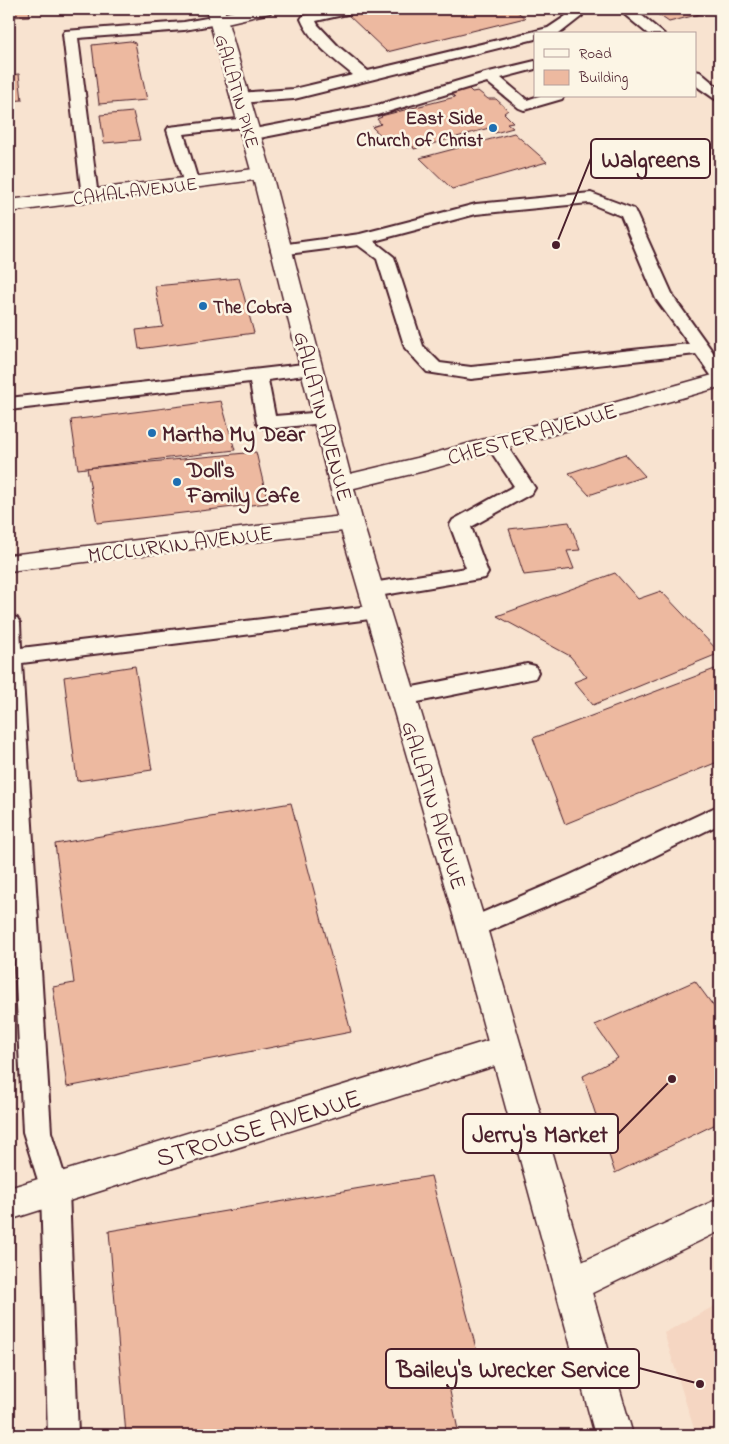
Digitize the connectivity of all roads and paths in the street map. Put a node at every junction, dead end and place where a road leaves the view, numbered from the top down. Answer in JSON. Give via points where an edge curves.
{"nodes":[{"id":1,"x":264,"y":9,"type":"edge"},
{"id":2,"x":351,"y":9,"type":"edge"},
{"id":3,"x":566,"y":9,"type":"edge"},
{"id":4,"x":625,"y":9,"type":"edge"},
{"id":5,"x":216,"y":14,"type":"edge"},
{"id":6,"x":549,"y":32,"type":"edge"},
{"id":7,"x":654,"y":32,"type":"edge"},
{"id":8,"x":534,"y":36,"type":"edge"},
{"id":9,"x":534,"y":65,"type":"edge"},
{"id":10,"x":490,"y":76,"type":"junction"},
{"id":11,"x":365,"y":77,"type":"junction"},
{"id":12,"x":720,"y":77,"type":"edge"},
{"id":13,"x":698,"y":78,"type":"edge"},
{"id":14,"x":720,"y":96,"type":"edge"},
{"id":15,"x":239,"y":98,"type":"junction"},
{"id":16,"x":550,"y":98,"type":"edge"},
{"id":17,"x":248,"y":129,"type":"junction"},
{"id":18,"x":262,"y":174,"type":"junction"},
{"id":19,"x":191,"y":184,"type":"junction"},
{"id":20,"x":90,"y":197,"type":"junction"},
{"id":21,"x":9,"y":206,"type":"edge"},
{"id":22,"x":361,"y":239,"type":"junction"},
{"id":23,"x":280,"y":250,"type":"junction"},
{"id":24,"x":701,"y":348,"type":"junction"},
{"id":25,"x":312,"y":369,"type":"junction"},
{"id":26,"x":720,"y":374,"type":"edge"},
{"id":27,"x":258,"y":375,"type":"junction"},
{"id":28,"x":720,"y":380,"type":"edge"},
{"id":29,"x":9,"y":404,"type":"edge"},
{"id":30,"x":325,"y":418,"type":"junction"},
{"id":31,"x":496,"y":444,"type":"junction"},
{"id":32,"x":342,"y":483,"type":"junction"},
{"id":33,"x":351,"y":523,"type":"junction"},
{"id":34,"x":9,"y":563,"type":"edge"},
{"id":35,"x":375,"y":601,"type":"junction"},
{"id":36,"x":9,"y":623,"type":"edge"},
{"id":37,"x":12,"y":657,"type":"junction"},
{"id":38,"x":527,"y":672,"type":"dead end"},
{"id":39,"x":403,"y":697,"type":"junction"},
{"id":40,"x":720,"y":814,"type":"edge"},
{"id":41,"x":472,"y":928,"type":"junction"},
{"id":42,"x":506,"y":1049,"type":"junction"},
{"id":43,"x":55,"y":1190,"type":"junction"},
{"id":44,"x":9,"y":1204,"type":"edge"},
{"id":45,"x":720,"y":1214,"type":"edge"},
{"id":46,"x":573,"y":1284,"type":"junction"},
{"id":47,"x":63,"y":1435,"type":"edge"},
{"id":48,"x":614,"y":1435,"type":"edge"}],
"edges":[{"from":1,"to":5,"type":"main road"},
{"from":2,"to":11,"type":"lane","via":[[308,18],[316,33]]},
{"from":3,"to":6,"type":"lane","via":[[575,16]]},
{"from":4,"to":7,"type":"lane"},
{"from":5,"to":15,"type":"main road","name":"GALLATIN PIKE"},
{"from":5,"to":20,"type":"lane","via":[[184,26],[70,34]]},
{"from":8,"to":11,"type":"lane"},
{"from":9,"to":10,"type":"lane"},
{"from":10,"to":16,"type":"lane","via":[[524,105]]},
{"from":10,"to":17,"type":"lane","via":[[377,110]]},
{"from":11,"to":15,"type":"lane","via":[[294,94]]},
{"from":12,"to":13,"type":"lane"},
{"from":13,"to":14,"type":"lane"},
{"from":15,"to":17,"type":"main road","name":"GALLATIN PIKE"},
{"from":17,"to":18,"type":"main road","name":"GALLATIN PIKE"},
{"from":17,"to":19,"type":"lane","via":[[175,130]]},
{"from":18,"to":19,"type":"main road","name":"CAHAL AVENUE"},
{"from":18,"to":23,"type":"main road","name":"GALLATIN AVENUE"},
{"from":19,"to":20,"type":"main road","name":"CAHAL AVENUE"},
{"from":20,"to":21,"type":"main road","name":"CAHAL AVENUE"},
{"from":22,"to":23,"type":"lane"},
{"from":22,"to":24,"type":"lane","via":[[385,258],[414,348],[434,368],[471,373]]},
{"from":22,"to":24,"type":"lane","via":[[476,209],[591,198],[628,213],[665,299]]},
{"from":23,"to":25,"type":"main road","name":"GALLATIN AVENUE"},
{"from":24,"to":26,"type":"lane"},
{"from":25,"to":27,"type":"lane"},
{"from":25,"to":30,"type":"main road","name":"GALLATIN AVENUE"},
{"from":27,"to":29,"type":"lane"},
{"from":27,"to":30,"type":"lane","via":[[267,423]]},
{"from":28,"to":31,"type":"main road","name":"CHESTER AVENUE"},
{"from":30,"to":32,"type":"main road","name":"GALLATIN AVENUE"},
{"from":31,"to":32,"type":"main road","name":"CHESTER AVENUE"},
{"from":31,"to":35,"type":"lane","via":[[525,488],[460,525],[478,574]]},
{"from":32,"to":33,"type":"main road","name":"GALLATIN AVENUE"},
{"from":33,"to":34,"type":"main road","name":"MCCLURKIN AVENUE"},
{"from":33,"to":35,"type":"main road","name":"GALLATIN AVENUE"},
{"from":35,"to":37,"type":"lane"},
{"from":35,"to":39,"type":"main road","name":"GALLATIN AVENUE"},
{"from":36,"to":37,"type":"lane"},
{"from":37,"to":43,"type":"lane","via":[[37,1132]]},
{"from":38,"to":39,"type":"lane"},
{"from":39,"to":41,"type":"main road","name":"GALLATIN AVENUE"},
{"from":40,"to":41,"type":"lane","via":[[577,883]]},
{"from":41,"to":42,"type":"main road","name":"GALLATIN AVENUE"},
{"from":42,"to":43,"type":"main road","name":"STROUSE AVENUE"},
{"from":42,"to":46,"type":"main road","name":"GALLATIN AVENUE"},
{"from":43,"to":44,"type":"main road","name":"STROUSE AVENUE"},
{"from":43,"to":47,"type":"lane"},
{"from":45,"to":46,"type":"main road"},
{"from":46,"to":48,"type":"main road","name":"GALLATIN AVENUE"}]}
